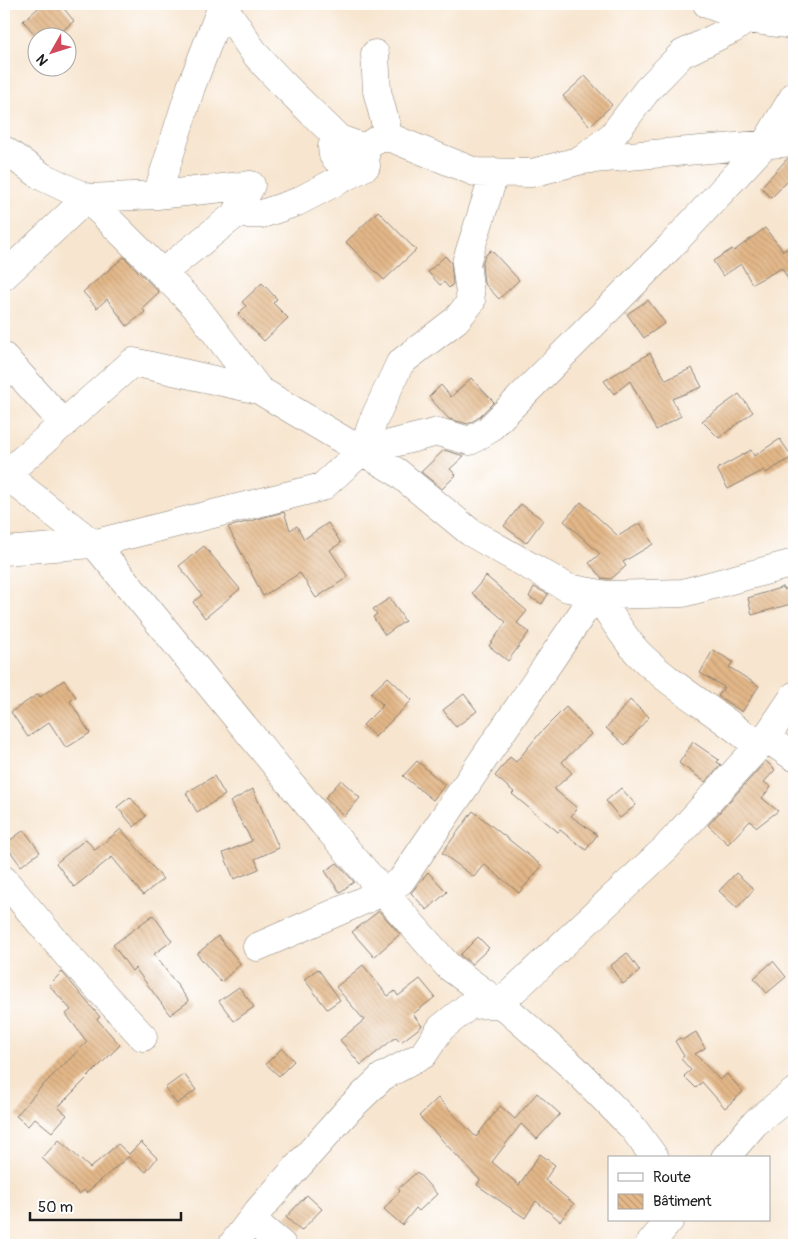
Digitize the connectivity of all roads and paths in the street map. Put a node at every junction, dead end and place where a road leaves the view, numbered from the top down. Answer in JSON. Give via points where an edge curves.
{"nodes":[{"id":1,"x":707,"y":4,"type":"edge"},
{"id":2,"x":221,"y":5,"type":"edge"},
{"id":3,"x":748,"y":19,"type":"junction"},
{"id":4,"x":794,"y":25,"type":"edge"},
{"id":5,"x":375,"y":54,"type":"dead end"},
{"id":6,"x":794,"y":96,"type":"edge"},
{"id":7,"x":390,"y":137,"type":"junction"},
{"id":8,"x":794,"y":142,"type":"edge"},
{"id":9,"x":765,"y":144,"type":"junction"},
{"id":10,"x":4,"y":150,"type":"edge"},
{"id":11,"x":356,"y":151,"type":"junction"},
{"id":12,"x":582,"y":160,"type":"junction"},
{"id":13,"x":495,"y":172,"type":"junction"},
{"id":14,"x":157,"y":195,"type":"junction"},
{"id":15,"x":87,"y":198,"type":"junction"},
{"id":16,"x":236,"y":214,"type":"junction"},
{"id":17,"x":162,"y":273,"type":"junction"},
{"id":18,"x":4,"y":276,"type":"edge"},
{"id":19,"x":4,"y":356,"type":"edge"},
{"id":20,"x":259,"y":390,"type":"junction"},
{"id":21,"x":64,"y":424,"type":"junction"},
{"id":22,"x":362,"y":451,"type":"junction"},
{"id":23,"x":5,"y":476,"type":"edge"},
{"id":24,"x":92,"y":544,"type":"junction"},
{"id":25,"x":4,"y":552,"type":"edge"},
{"id":26,"x":794,"y":562,"type":"edge"},
{"id":27,"x":596,"y":593,"type":"junction"},
{"id":28,"x":794,"y":696,"type":"edge"},
{"id":29,"x":766,"y":738,"type":"junction"},
{"id":30,"x":794,"y":757,"type":"edge"},
{"id":31,"x":4,"y":880,"type":"edge"},
{"id":32,"x":383,"y":892,"type":"junction"},
{"id":33,"x":257,"y":947,"type":"dead end"},
{"id":34,"x":499,"y":1004,"type":"junction"},
{"id":35,"x":143,"y":1037,"type":"dead end"},
{"id":36,"x":794,"y":1092,"type":"edge"},
{"id":37,"x":653,"y":1156,"type":"edge"},
{"id":38,"x":727,"y":1156,"type":"edge"},
{"id":39,"x":252,"y":1220,"type":"junction"},
{"id":40,"x":668,"y":1222,"type":"edge"},
{"id":41,"x":232,"y":1245,"type":"edge"},
{"id":42,"x":282,"y":1245,"type":"edge"},
{"id":43,"x":649,"y":1245,"type":"edge"}],
"edges":[{"from":1,"to":3,"type":"street"},
{"from":2,"to":11,"type":"street","via":[[258,58]]},
{"from":2,"to":14,"type":"street"},
{"from":3,"to":4,"type":"street"},
{"from":3,"to":12,"type":"street","via":[[682,54],[648,89],[613,135]]},
{"from":5,"to":7,"type":"street","via":[[377,91]]},
{"from":6,"to":9,"type":"street"},
{"from":7,"to":11,"type":"street","via":[[378,139]]},
{"from":7,"to":13,"type":"street","via":[[475,172]]},
{"from":8,"to":9,"type":"street"},
{"from":9,"to":12,"type":"street"},
{"from":9,"to":22,"type":"street","via":[[670,248],[488,430],[470,441],[438,432]]},
{"from":10,"to":15,"type":"street","via":[[43,177]]},
{"from":11,"to":16,"type":"street","via":[[297,202],[262,214]]},
{"from":12,"to":13,"type":"street","via":[[532,174]]},
{"from":13,"to":22,"type":"street","via":[[466,263],[471,302],[456,320],[400,363]]},
{"from":14,"to":15,"type":"street"},
{"from":14,"to":16,"type":"street","via":[[251,185]]},
{"from":15,"to":17,"type":"street"},
{"from":15,"to":18,"type":"street"},
{"from":16,"to":17,"type":"street"},
{"from":17,"to":20,"type":"street","via":[[196,308]]},
{"from":19,"to":21,"type":"street"},
{"from":20,"to":21,"type":"street","via":[[134,362]]},
{"from":20,"to":22,"type":"street"},
{"from":21,"to":23,"type":"street"},
{"from":22,"to":24,"type":"street","via":[[322,487]]},
{"from":22,"to":27,"type":"street","via":[[397,472],[470,532],[568,588]]},
{"from":23,"to":24,"type":"street"},
{"from":24,"to":25,"type":"street"},
{"from":24,"to":32,"type":"street"},
{"from":26,"to":27,"type":"street","via":[[683,593]]},
{"from":27,"to":29,"type":"street","via":[[638,654],[674,685],[715,711],[749,739]]},
{"from":27,"to":32,"type":"street","via":[[401,881]]},
{"from":28,"to":29,"type":"street"},
{"from":29,"to":30,"type":"street"},
{"from":29,"to":34,"type":"street","via":[[666,848]]},
{"from":31,"to":35,"type":"street"},
{"from":32,"to":33,"type":"street"},
{"from":32,"to":34,"type":"street","via":[[448,966]]},
{"from":34,"to":37,"type":"street","via":[[574,1068],[632,1128]]},
{"from":34,"to":39,"type":"street","via":[[470,1005],[441,1028],[423,1054],[382,1077],[349,1109]]},
{"from":36,"to":38,"type":"street","via":[[756,1123]]},
{"from":39,"to":41,"type":"street"},
{"from":39,"to":42,"type":"street"},
{"from":40,"to":43,"type":"street"}]}
